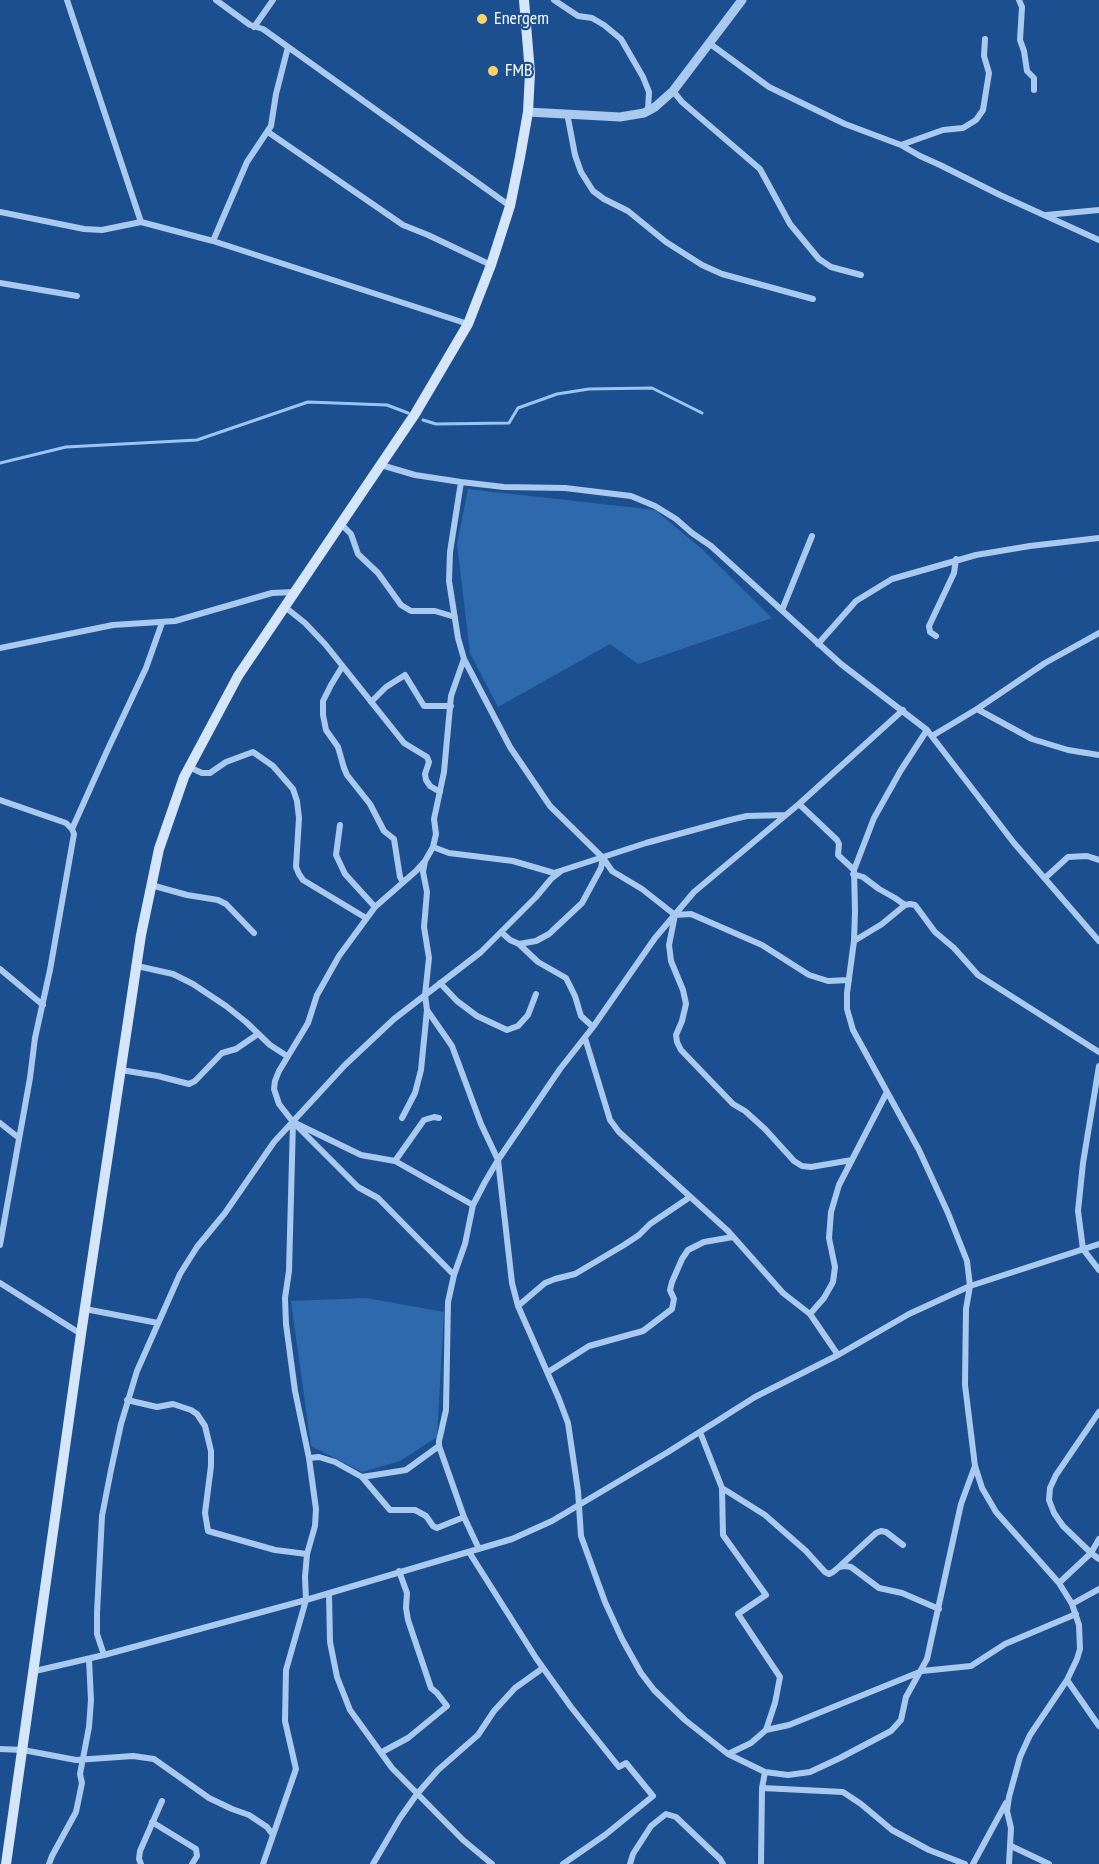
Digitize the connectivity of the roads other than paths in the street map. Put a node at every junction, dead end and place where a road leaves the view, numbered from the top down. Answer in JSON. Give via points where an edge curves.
{"nodes":[{"id":1,"x":67,"y":0,"type":"edge"},
{"id":2,"x":216,"y":0,"type":"edge"},
{"id":3,"x":273,"y":0,"type":"edge"},
{"id":4,"x":524,"y":0,"type":"edge"},
{"id":5,"x":554,"y":0,"type":"edge"},
{"id":6,"x":742,"y":0,"type":"edge"},
{"id":7,"x":1018,"y":0,"type":"edge"},
{"id":8,"x":254,"y":27,"type":"junction"},
{"id":9,"x":985,"y":39,"type":"dead end"},
{"id":10,"x":710,"y":43,"type":"junction"},
{"id":11,"x":288,"y":47,"type":"junction"},
{"id":12,"x":1034,"y":90,"type":"dead end"},
{"id":13,"x":673,"y":91,"type":"junction"},
{"id":14,"x":648,"y":110,"type":"junction"},
{"id":15,"x":528,"y":112,"type":"junction"},
{"id":16,"x":567,"y":113,"type":"junction"},
{"id":17,"x":268,"y":132,"type":"junction"},
{"id":18,"x":901,"y":146,"type":"junction"},
{"id":19,"x":510,"y":206,"type":"junction"},
{"id":20,"x":1099,"y":210,"type":"edge"},
{"id":21,"x":0,"y":212,"type":"edge"},
{"id":22,"x":1044,"y":215,"type":"junction"},
{"id":23,"x":141,"y":222,"type":"junction"},
{"id":24,"x":1099,"y":240,"type":"edge"},
{"id":25,"x":213,"y":241,"type":"junction"},
{"id":26,"x":491,"y":265,"type":"junction"},
{"id":27,"x":861,"y":275,"type":"dead end"},
{"id":28,"x":0,"y":283,"type":"edge"},
{"id":29,"x":77,"y":296,"type":"dead end"},
{"id":30,"x":813,"y":299,"type":"dead end"},
{"id":31,"x":468,"y":324,"type":"junction"},
{"id":32,"x":381,"y":465,"type":"junction"},
{"id":33,"x":461,"y":482,"type":"junction"},
{"id":34,"x":340,"y":523,"type":"junction"},
{"id":35,"x":812,"y":536,"type":"dead end"},
{"id":36,"x":1099,"y":538,"type":"edge"},
{"id":37,"x":956,"y":559,"type":"junction"},
{"id":38,"x":295,"y":592,"type":"junction"},
{"id":39,"x":285,"y":607,"type":"junction"},
{"id":40,"x":782,"y":610,"type":"junction"},
{"id":41,"x":455,"y":617,"type":"junction"},
{"id":42,"x":162,"y":623,"type":"junction"},
{"id":43,"x":1099,"y":633,"type":"edge"},
{"id":44,"x":936,"y":636,"type":"dead end"},
{"id":45,"x":818,"y":644,"type":"junction"},
{"id":46,"x":0,"y":648,"type":"edge"},
{"id":47,"x":464,"y":659,"type":"junction"},
{"id":48,"x":342,"y":667,"type":"junction"},
{"id":49,"x":371,"y":702,"type":"junction"},
{"id":50,"x":451,"y":706,"type":"junction"},
{"id":51,"x":977,"y":709,"type":"junction"},
{"id":52,"x":903,"y":710,"type":"junction"},
{"id":53,"x":929,"y":733,"type":"junction"},
{"id":54,"x":1099,"y":755,"type":"edge"},
{"id":55,"x":189,"y":767,"type":"junction"},
{"id":56,"x":440,"y":792,"type":"junction"},
{"id":57,"x":0,"y":801,"type":"edge"},
{"id":58,"x":800,"y":804,"type":"junction"},
{"id":59,"x":785,"y":814,"type":"junction"},
{"id":60,"x":340,"y":825,"type":"dead end"},
{"id":61,"x":72,"y":829,"type":"junction"},
{"id":62,"x":433,"y":848,"type":"junction"},
{"id":63,"x":603,"y":858,"type":"junction"},
{"id":64,"x":1099,"y":860,"type":"edge"},
{"id":65,"x":425,"y":861,"type":"junction"},
{"id":66,"x":560,"y":872,"type":"junction"},
{"id":67,"x":854,"y":872,"type":"junction"},
{"id":68,"x":1045,"y":878,"type":"junction"},
{"id":69,"x":403,"y":882,"type":"junction"},
{"id":70,"x":151,"y":885,"type":"junction"},
{"id":71,"x":905,"y":905,"type":"junction"},
{"id":72,"x":375,"y":907,"type":"junction"},
{"id":73,"x":675,"y":915,"type":"junction"},
{"id":74,"x":366,"y":918,"type":"junction"},
{"id":75,"x":501,"y":932,"type":"junction"},
{"id":76,"x":254,"y":933,"type":"dead end"},
{"id":77,"x":854,"y":941,"type":"junction"},
{"id":78,"x":1099,"y":941,"type":"edge"},
{"id":79,"x":519,"y":944,"type":"junction"},
{"id":80,"x":137,"y":966,"type":"junction"},
{"id":81,"x":0,"y":969,"type":"edge"},
{"id":82,"x":849,"y":980,"type":"junction"},
{"id":83,"x":440,"y":983,"type":"junction"},
{"id":84,"x":536,"y":994,"type":"dead end"},
{"id":85,"x":425,"y":995,"type":"junction"},
{"id":86,"x":43,"y":1005,"type":"junction"},
{"id":87,"x":427,"y":1010,"type":"junction"},
{"id":88,"x":593,"y":1027,"type":"junction"},
{"id":89,"x":258,"y":1034,"type":"junction"},
{"id":90,"x":585,"y":1038,"type":"junction"},
{"id":91,"x":1099,"y":1052,"type":"edge"},
{"id":92,"x":287,"y":1056,"type":"junction"},
{"id":93,"x":1099,"y":1066,"type":"edge"},
{"id":94,"x":121,"y":1070,"type":"junction"},
{"id":95,"x":887,"y":1092,"type":"junction"},
{"id":96,"x":402,"y":1118,"type":"dead end"},
{"id":97,"x":439,"y":1118,"type":"dead end"},
{"id":98,"x":293,"y":1122,"type":"junction"},
{"id":99,"x":0,"y":1123,"type":"edge"},
{"id":100,"x":19,"y":1138,"type":"junction"},
{"id":101,"x":498,"y":1160,"type":"junction"},
{"id":102,"x":852,"y":1160,"type":"junction"},
{"id":103,"x":395,"y":1161,"type":"junction"},
{"id":104,"x":690,"y":1197,"type":"junction"},
{"id":105,"x":473,"y":1205,"type":"junction"},
{"id":106,"x":733,"y":1237,"type":"junction"},
{"id":107,"x":1099,"y":1244,"type":"edge"},
{"id":108,"x":0,"y":1245,"type":"edge"},
{"id":109,"x":1083,"y":1249,"type":"junction"},
{"id":110,"x":1099,"y":1270,"type":"edge"},
{"id":111,"x":454,"y":1275,"type":"junction"},
{"id":112,"x":0,"y":1283,"type":"edge"},
{"id":113,"x":970,"y":1286,"type":"junction"},
{"id":114,"x":518,"y":1306,"type":"junction"},
{"id":115,"x":85,"y":1309,"type":"junction"},
{"id":116,"x":810,"y":1314,"type":"junction"},
{"id":117,"x":158,"y":1323,"type":"junction"},
{"id":118,"x":81,"y":1334,"type":"junction"},
{"id":119,"x":838,"y":1355,"type":"junction"},
{"id":120,"x":548,"y":1372,"type":"junction"},
{"id":121,"x":127,"y":1400,"type":"junction"},
{"id":122,"x":1099,"y":1412,"type":"edge"},
{"id":123,"x":700,"y":1432,"type":"junction"},
{"id":124,"x":439,"y":1446,"type":"junction"},
{"id":125,"x":309,"y":1458,"type":"junction"},
{"id":126,"x":975,"y":1466,"type":"junction"},
{"id":127,"x":362,"y":1477,"type":"junction"},
{"id":128,"x":722,"y":1488,"type":"junction"},
{"id":129,"x":579,"y":1504,"type":"junction"},
{"id":130,"x":464,"y":1517,"type":"junction"},
{"id":131,"x":1099,"y":1539,"type":"edge"},
{"id":132,"x":903,"y":1545,"type":"dead end"},
{"id":133,"x":479,"y":1549,"type":"junction"},
{"id":134,"x":469,"y":1552,"type":"junction"},
{"id":135,"x":1091,"y":1553,"type":"junction"},
{"id":136,"x":307,"y":1554,"type":"junction"},
{"id":137,"x":1099,"y":1558,"type":"edge"},
{"id":138,"x":839,"y":1567,"type":"junction"},
{"id":139,"x":399,"y":1571,"type":"junction"},
{"id":140,"x":1059,"y":1583,"type":"junction"},
{"id":141,"x":1099,"y":1589,"type":"edge"},
{"id":142,"x":329,"y":1593,"type":"junction"},
{"id":143,"x":306,"y":1600,"type":"junction"},
{"id":144,"x":1072,"y":1604,"type":"junction"},
{"id":145,"x":939,"y":1609,"type":"junction"},
{"id":146,"x":1076,"y":1614,"type":"junction"},
{"id":147,"x":104,"y":1655,"type":"junction"},
{"id":148,"x":89,"y":1659,"type":"junction"},
{"id":149,"x":543,"y":1668,"type":"junction"},
{"id":150,"x":34,"y":1671,"type":"junction"},
{"id":151,"x":921,"y":1671,"type":"junction"},
{"id":152,"x":1067,"y":1680,"type":"junction"},
{"id":153,"x":1099,"y":1725,"type":"edge"},
{"id":154,"x":766,"y":1730,"type":"junction"},
{"id":155,"x":0,"y":1749,"type":"edge"},
{"id":156,"x":23,"y":1750,"type":"junction"},
{"id":157,"x":382,"y":1752,"type":"junction"},
{"id":158,"x":728,"y":1754,"type":"junction"},
{"id":159,"x":84,"y":1760,"type":"junction"},
{"id":160,"x":765,"y":1772,"type":"junction"},
{"id":161,"x":762,"y":1788,"type":"junction"},
{"id":162,"x":417,"y":1794,"type":"junction"},
{"id":163,"x":1009,"y":1797,"type":"junction"},
{"id":164,"x":162,"y":1801,"type":"dead end"},
{"id":165,"x":152,"y":1822,"type":"junction"},
{"id":166,"x":273,"y":1835,"type":"junction"},
{"id":167,"x":1011,"y":1846,"type":"junction"},
{"id":168,"x":6,"y":1864,"type":"edge"},
{"id":169,"x":49,"y":1864,"type":"edge"},
{"id":170,"x":141,"y":1864,"type":"edge"},
{"id":171,"x":192,"y":1864,"type":"edge"},
{"id":172,"x":263,"y":1864,"type":"edge"},
{"id":173,"x":373,"y":1864,"type":"edge"},
{"id":174,"x":492,"y":1864,"type":"edge"},
{"id":175,"x":563,"y":1864,"type":"edge"},
{"id":176,"x":630,"y":1864,"type":"edge"},
{"id":177,"x":723,"y":1864,"type":"edge"},
{"id":178,"x":760,"y":1864,"type":"edge"},
{"id":179,"x":965,"y":1864,"type":"edge"},
{"id":180,"x":973,"y":1864,"type":"edge"},
{"id":181,"x":1009,"y":1864,"type":"edge"},
{"id":182,"x":1049,"y":1864,"type":"edge"}],
"edges":[{"from":1,"to":23,"type":"street"},
{"from":2,"to":8,"type":"street"},
{"from":3,"to":8,"type":"street"},
{"from":4,"to":15,"type":"main road","via":[[530,73]]},
{"from":5,"to":14,"type":"street","via":[[579,16],[592,18],[621,39],[649,92]]},
{"from":6,"to":10,"type":"street"},
{"from":7,"to":12,"type":"street","via":[[1022,7],[1020,40],[1027,70],[1034,78]]},
{"from":8,"to":11,"type":"street"},
{"from":9,"to":18,"type":"street","via":[[989,73],[983,110],[976,120],[963,128],[944,130]]},
{"from":10,"to":13,"type":"street"},
{"from":10,"to":18,"type":"street","via":[[769,87]]},
{"from":11,"to":17,"type":"street"},
{"from":11,"to":19,"type":"street"},
{"from":13,"to":14,"type":"street"},
{"from":13,"to":27,"type":"street","via":[[760,169],[790,224],[819,259],[831,267]]},
{"from":14,"to":16,"type":"street","via":[[620,117]]},
{"from":15,"to":16,"type":"street"},
{"from":15,"to":19,"type":"main road"},
{"from":16,"to":30,"type":"street","via":[[581,172],[604,200],[628,211],[702,265]]},
{"from":17,"to":25,"type":"street","via":[[247,162]]},
{"from":17,"to":26,"type":"street","via":[[403,225]]},
{"from":18,"to":22,"type":"street"},
{"from":19,"to":26,"type":"main road"},
{"from":20,"to":22,"type":"street"},
{"from":21,"to":23,"type":"street","via":[[84,229],[102,230]]},
{"from":22,"to":24,"type":"street"},
{"from":23,"to":25,"type":"street"},
{"from":25,"to":31,"type":"street"},
{"from":26,"to":31,"type":"main road"},
{"from":28,"to":29,"type":"street"},
{"from":31,"to":32,"type":"main road","via":[[416,414]]},
{"from":32,"to":33,"type":"street"},
{"from":32,"to":34,"type":"main road"},
{"from":33,"to":40,"type":"street","via":[[632,496],[676,519]]},
{"from":33,"to":41,"type":"street","via":[[450,552],[449,581]]},
{"from":34,"to":38,"type":"main road"},
{"from":34,"to":41,"type":"street","via":[[351,534],[358,554],[378,573],[401,605]]},
{"from":35,"to":40,"type":"street"},
{"from":36,"to":37,"type":"street"},
{"from":37,"to":44,"type":"street","via":[[954,573],[929,626]]},
{"from":37,"to":45,"type":"street","via":[[892,579],[872,590],[856,601]]},
{"from":38,"to":39,"type":"main road"},
{"from":38,"to":42,"type":"street","via":[[272,593]]},
{"from":39,"to":48,"type":"street","via":[[311,629]]},
{"from":39,"to":55,"type":"main road","via":[[238,676]]},
{"from":40,"to":45,"type":"street"},
{"from":41,"to":47,"type":"street"},
{"from":42,"to":46,"type":"street","via":[[113,626]]},
{"from":42,"to":61,"type":"street","via":[[146,668]]},
{"from":43,"to":51,"type":"street","via":[[1045,663]]},
{"from":45,"to":52,"type":"street"},
{"from":47,"to":50,"type":"street"},
{"from":47,"to":63,"type":"street","via":[[510,747],[550,806]]},
{"from":48,"to":49,"type":"street"},
{"from":48,"to":69,"type":"street","via":[[324,701],[322,716],[344,768],[384,831],[394,839]]},
{"from":49,"to":50,"type":"street","via":[[405,675],[424,706]]},
{"from":49,"to":56,"type":"street","via":[[404,743],[427,757],[426,780]]},
{"from":50,"to":56,"type":"street"},
{"from":51,"to":53,"type":"street"},
{"from":51,"to":54,"type":"street","via":[[1032,739]]},
{"from":52,"to":53,"type":"street"},
{"from":52,"to":58,"type":"street"},
{"from":53,"to":67,"type":"street","via":[[901,770],[874,818]]},
{"from":53,"to":68,"type":"street"},
{"from":55,"to":70,"type":"main road","via":[[168,821]]},
{"from":55,"to":74,"type":"street","via":[[210,773],[253,752],[273,765],[293,789],[297,801],[298,874]]},
{"from":56,"to":62,"type":"street"},
{"from":57,"to":61,"type":"street","via":[[66,823]]},
{"from":58,"to":59,"type":"street"},
{"from":58,"to":67,"type":"street","via":[[837,840],[838,855]]},
{"from":59,"to":63,"type":"street","via":[[730,819]]},
{"from":59,"to":73,"type":"street","via":[[694,892]]},
{"from":60,"to":72,"type":"street","via":[[336,855],[345,874]]},
{"from":61,"to":86,"type":"street","via":[[74,840]]},
{"from":62,"to":65,"type":"street"},
{"from":62,"to":66,"type":"street","via":[[513,861],[547,873]]},
{"from":63,"to":66,"type":"street"},
{"from":63,"to":73,"type":"street","via":[[612,871]]},
{"from":63,"to":79,"type":"street","via":[[594,884],[574,912],[549,934]]},
{"from":64,"to":68,"type":"street","via":[[1068,857]]},
{"from":65,"to":69,"type":"street"},
{"from":65,"to":85,"type":"street","via":[[424,927],[429,958]]},
{"from":66,"to":75,"type":"street"},
{"from":67,"to":71,"type":"street"},
{"from":67,"to":77,"type":"street"},
{"from":68,"to":78,"type":"street"},
{"from":69,"to":72,"type":"street"},
{"from":70,"to":76,"type":"street","via":[[218,900]]},
{"from":70,"to":80,"type":"main road"},
{"from":71,"to":77,"type":"street"},
{"from":71,"to":91,"type":"street","via":[[915,905],[935,932],[978,975]]},
{"from":72,"to":74,"type":"street"},
{"from":73,"to":82,"type":"street","via":[[692,915],[762,945],[809,975],[828,981]]},
{"from":73,"to":88,"type":"street"},
{"from":73,"to":102,"type":"street","via":[[669,945],[686,1004],[676,1035],[681,1050],[794,1161],[811,1167]]},
{"from":74,"to":92,"type":"street","via":[[333,965],[308,1023]]},
{"from":75,"to":79,"type":"street"},
{"from":75,"to":83,"type":"street"},
{"from":77,"to":82,"type":"street"},
{"from":79,"to":88,"type":"street","via":[[538,962],[566,978],[581,1016]]},
{"from":80,"to":89,"type":"street","via":[[172,974],[193,984]]},
{"from":80,"to":94,"type":"main road"},
{"from":81,"to":86,"type":"street"},
{"from":82,"to":95,"type":"street","via":[[849,1019]]},
{"from":83,"to":84,"type":"street","via":[[477,1016],[507,1030],[518,1026],[528,1015]]},
{"from":83,"to":85,"type":"street"},
{"from":85,"to":87,"type":"street"},
{"from":85,"to":98,"type":"street","via":[[361,1049]]},
{"from":86,"to":100,"type":"street"},
{"from":87,"to":96,"type":"street","via":[[421,1070]]},
{"from":87,"to":101,"type":"street","via":[[452,1046],[476,1114]]},
{"from":88,"to":90,"type":"street"},
{"from":89,"to":92,"type":"street"},
{"from":89,"to":94,"type":"street","via":[[222,1053],[189,1084]]},
{"from":90,"to":101,"type":"street"},
{"from":90,"to":104,"type":"street","via":[[610,1120],[618,1132]]},
{"from":92,"to":98,"type":"street","via":[[274,1089],[279,1104]]},
{"from":93,"to":109,"type":"street","via":[[1078,1211]]},
{"from":94,"to":115,"type":"main road"},
{"from":95,"to":102,"type":"street"},
{"from":95,"to":113,"type":"street","via":[[920,1150],[948,1213],[967,1261]]},
{"from":97,"to":103,"type":"street","via":[[424,1120]]},
{"from":98,"to":103,"type":"street","via":[[361,1155]]},
{"from":98,"to":111,"type":"street","via":[[358,1187],[378,1198]]},
{"from":98,"to":117,"type":"street","via":[[274,1142],[188,1260]]},
{"from":98,"to":125,"type":"street","via":[[286,1324]]},
{"from":99,"to":100,"type":"street"},
{"from":100,"to":108,"type":"street"},
{"from":101,"to":105,"type":"street"},
{"from":101,"to":114,"type":"street"},
{"from":102,"to":116,"type":"street","via":[[831,1212],[833,1282]]},
{"from":103,"to":105,"type":"street"},
{"from":104,"to":106,"type":"street"},
{"from":104,"to":114,"type":"street","via":[[624,1245],[575,1274],[545,1284]]},
{"from":105,"to":111,"type":"street"},
{"from":106,"to":116,"type":"street","via":[[783,1293]]},
{"from":106,"to":120,"type":"street","via":[[704,1242],[688,1250],[672,1282],[672,1310],[643,1331],[589,1346]]},
{"from":107,"to":109,"type":"street"},
{"from":109,"to":110,"type":"street"},
{"from":109,"to":113,"type":"street"},
{"from":111,"to":124,"type":"street","via":[[448,1302],[446,1410]]},
{"from":112,"to":118,"type":"street"},
{"from":113,"to":119,"type":"street","via":[[909,1314]]},
{"from":113,"to":126,"type":"street","via":[[965,1385]]},
{"from":114,"to":120,"type":"street"},
{"from":115,"to":117,"type":"street"},
{"from":115,"to":118,"type":"main road"},
{"from":116,"to":119,"type":"street"},
{"from":117,"to":121,"type":"street"},
{"from":118,"to":150,"type":"main road"},
{"from":119,"to":123,"type":"street","via":[[755,1397]]},
{"from":120,"to":129,"type":"street","via":[[568,1423]]},
{"from":121,"to":136,"type":"street","via":[[157,1407],[173,1404],[197,1414],[205,1426],[212,1466],[205,1513],[208,1531],[275,1550]]},
{"from":121,"to":147,"type":"street","via":[[102,1516],[97,1634]]},
{"from":122,"to":135,"type":"street","via":[[1056,1476],[1049,1500],[1063,1526]]},
{"from":123,"to":128,"type":"street"},
{"from":123,"to":129,"type":"street"},
{"from":124,"to":127,"type":"street","via":[[406,1470]]},
{"from":124,"to":130,"type":"street"},
{"from":125,"to":127,"type":"street","via":[[335,1462]]},
{"from":125,"to":136,"type":"street","via":[[316,1509]]},
{"from":126,"to":140,"type":"street","via":[[996,1512]]},
{"from":126,"to":145,"type":"street","via":[[961,1504]]},
{"from":127,"to":130,"type":"street","via":[[390,1510],[415,1510],[437,1528]]},
{"from":128,"to":138,"type":"street","via":[[765,1515],[825,1572],[829,1574]]},
{"from":128,"to":154,"type":"street","via":[[723,1535],[766,1595],[738,1614],[780,1677]]},
{"from":129,"to":133,"type":"street","via":[[540,1527]]},
{"from":129,"to":158,"type":"street","via":[[581,1536],[622,1639],[641,1673],[668,1706]]},
{"from":130,"to":133,"type":"street"},
{"from":131,"to":135,"type":"street"},
{"from":132,"to":138,"type":"street","via":[[881,1531]]},
{"from":133,"to":134,"type":"street"},
{"from":134,"to":139,"type":"street"},
{"from":134,"to":149,"type":"street"},
{"from":135,"to":137,"type":"street"},
{"from":135,"to":140,"type":"street"},
{"from":136,"to":143,"type":"street"},
{"from":138,"to":145,"type":"street","via":[[850,1567],[879,1588]]},
{"from":139,"to":142,"type":"street"},
{"from":139,"to":157,"type":"street","via":[[407,1593],[408,1620],[431,1688],[447,1706],[408,1738]]},
{"from":140,"to":144,"type":"street"},
{"from":141,"to":144,"type":"street"},
{"from":142,"to":143,"type":"street"},
{"from":142,"to":157,"type":"street","via":[[330,1642],[337,1677],[350,1710]]},
{"from":143,"to":147,"type":"street"},
{"from":143,"to":166,"type":"street","via":[[288,1657],[284,1690],[285,1721],[296,1769]]},
{"from":144,"to":146,"type":"street"},
{"from":145,"to":151,"type":"street"},
{"from":146,"to":151,"type":"street","via":[[1005,1644],[971,1666]]},
{"from":146,"to":152,"type":"street","via":[[1080,1649]]},
{"from":147,"to":148,"type":"street"},
{"from":148,"to":150,"type":"street"},
{"from":148,"to":159,"type":"street","via":[[91,1700]]},
{"from":149,"to":162,"type":"street","via":[[515,1688],[478,1735]]},
{"from":149,"to":175,"type":"street","via":[[619,1767],[627,1763],[653,1796]]},
{"from":150,"to":156,"type":"main road"},
{"from":151,"to":154,"type":"street","via":[[789,1725]]},
{"from":151,"to":160,"type":"street","via":[[906,1697],[901,1720],[891,1731],[810,1772]]},
{"from":152,"to":153,"type":"street"},
{"from":152,"to":163,"type":"street","via":[[1025,1744]]},
{"from":154,"to":158,"type":"street"},
{"from":155,"to":156,"type":"street"},
{"from":156,"to":159,"type":"street"},
{"from":156,"to":168,"type":"main road"},
{"from":157,"to":162,"type":"street"},
{"from":158,"to":160,"type":"street"},
{"from":159,"to":166,"type":"street","via":[[133,1756],[154,1759],[209,1798],[249,1815]]},
{"from":159,"to":169,"type":"street","via":[[75,1812]]},
{"from":160,"to":161,"type":"street"},
{"from":161,"to":178,"type":"street"},
{"from":161,"to":179,"type":"street","via":[[843,1792],[892,1830]]},
{"from":162,"to":173,"type":"street"},
{"from":162,"to":174,"type":"street"},
{"from":163,"to":167,"type":"street"},
{"from":163,"to":180,"type":"street"},
{"from":164,"to":165,"type":"street"},
{"from":165,"to":170,"type":"street","via":[[140,1851]]},
{"from":165,"to":171,"type":"street","via":[[196,1848]]},
{"from":166,"to":172,"type":"street"},
{"from":167,"to":181,"type":"street"},
{"from":167,"to":182,"type":"street"},
{"from":176,"to":177,"type":"street","via":[[651,1827],[666,1814],[676,1817]]}]}
